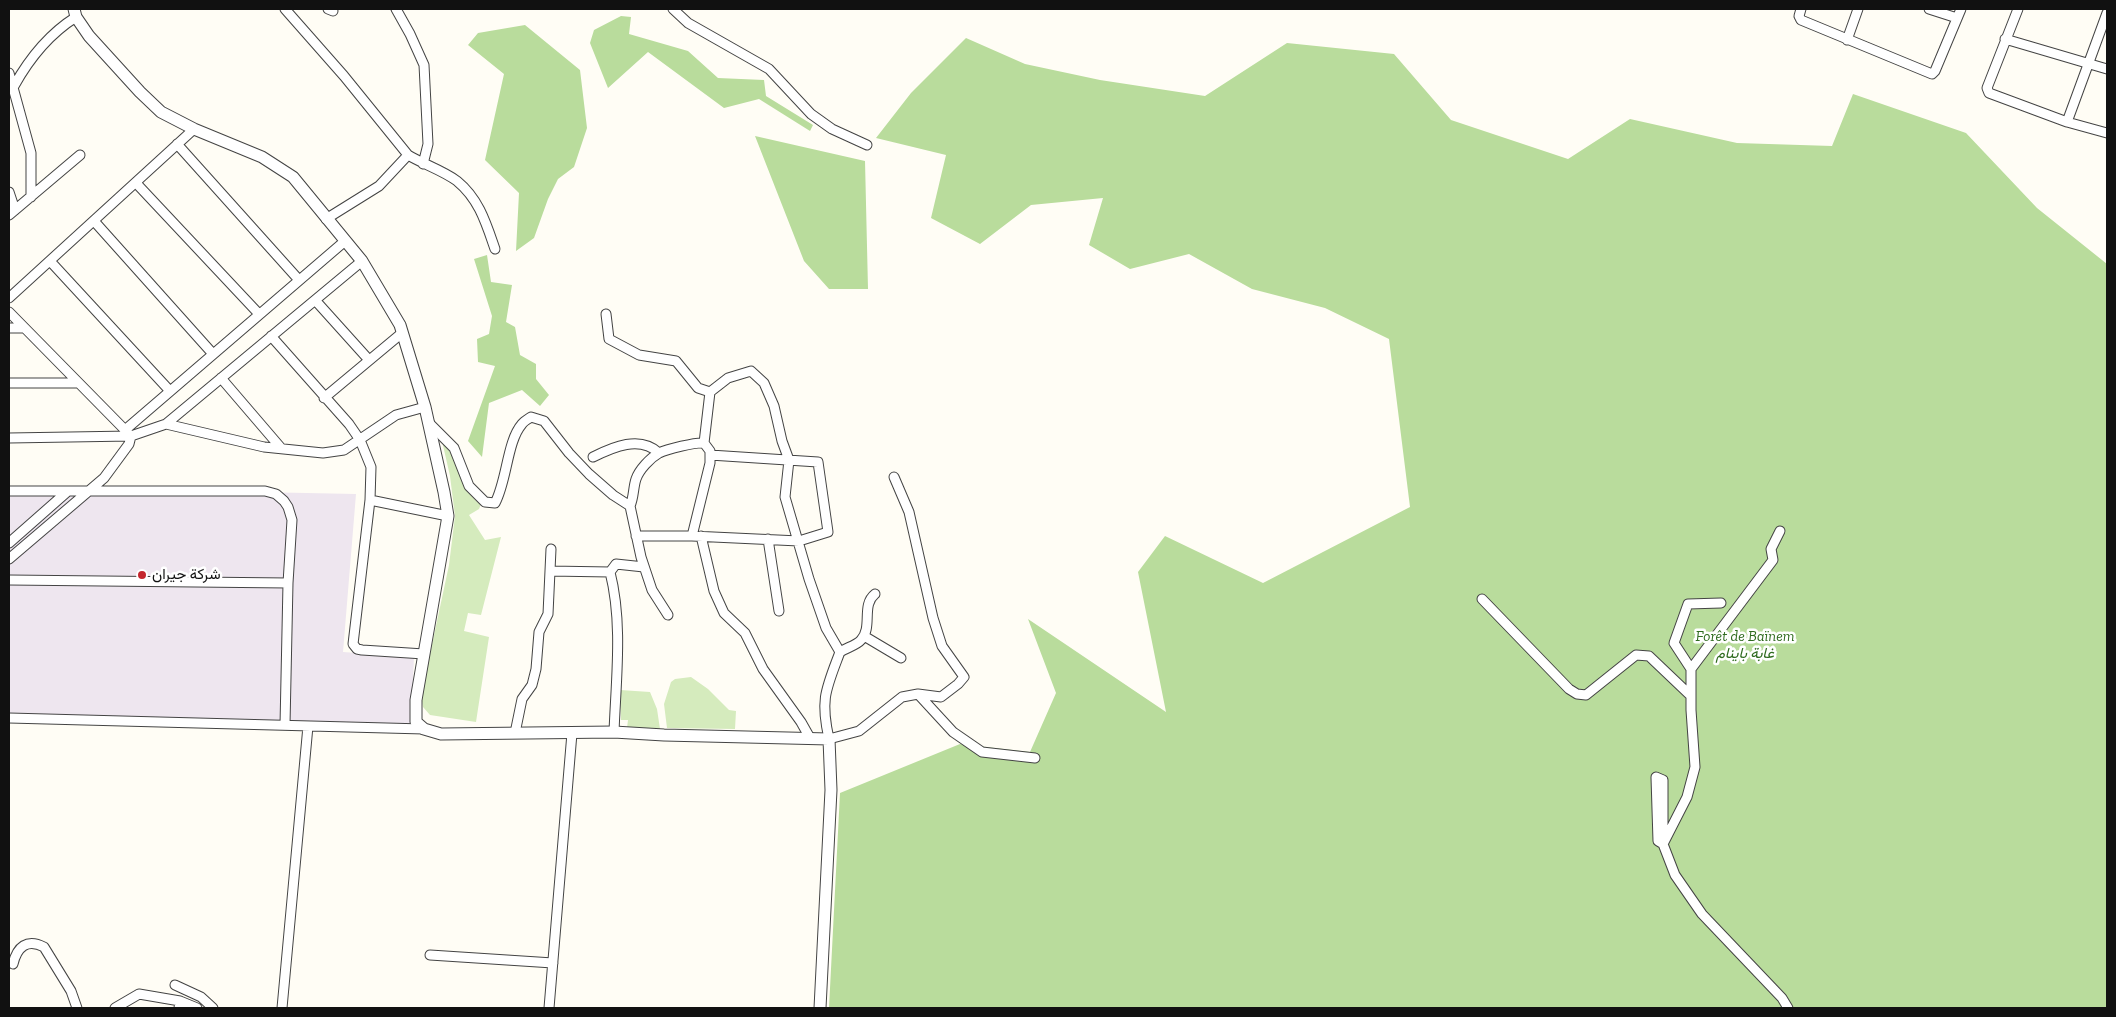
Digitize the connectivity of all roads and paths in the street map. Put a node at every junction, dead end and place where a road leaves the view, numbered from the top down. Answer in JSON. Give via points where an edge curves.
{"nodes":[{"id":1,"x":285,"y":9,"type":"edge"},
{"id":2,"x":396,"y":9,"type":"edge"},
{"id":3,"x":673,"y":9,"type":"edge"},
{"id":4,"x":1801,"y":9,"type":"edge"},
{"id":5,"x":1858,"y":9,"type":"edge"},
{"id":6,"x":1929,"y":9,"type":"edge"},
{"id":7,"x":1961,"y":9,"type":"edge"},
{"id":8,"x":2018,"y":9,"type":"edge"},
{"id":9,"x":75,"y":13,"type":"edge"},
{"id":10,"x":2107,"y":13,"type":"edge"},
{"id":11,"x":1957,"y":18,"type":"junction"},
{"id":12,"x":2005,"y":39,"type":"junction"},
{"id":13,"x":1847,"y":40,"type":"junction"},
{"id":14,"x":2088,"y":64,"type":"junction"},
{"id":15,"x":2107,"y":69,"type":"edge"},
{"id":16,"x":9,"y":73,"type":"edge"},
{"id":17,"x":11,"y":87,"type":"edge"},
{"id":18,"x":2067,"y":122,"type":"junction"},
{"id":19,"x":194,"y":129,"type":"junction"},
{"id":20,"x":2107,"y":133,"type":"edge"},
{"id":21,"x":177,"y":144,"type":"junction"},
{"id":22,"x":867,"y":145,"type":"dead end"},
{"id":23,"x":80,"y":155,"type":"dead end"},
{"id":24,"x":408,"y":155,"type":"junction"},
{"id":25,"x":423,"y":164,"type":"junction"},
{"id":26,"x":136,"y":183,"type":"junction"},
{"id":27,"x":9,"y":192,"type":"edge"},
{"id":28,"x":31,"y":197,"type":"junction"},
{"id":29,"x":12,"y":213,"type":"edge"},
{"id":30,"x":326,"y":219,"type":"junction"},
{"id":31,"x":94,"y":221,"type":"junction"},
{"id":32,"x":346,"y":241,"type":"junction"},
{"id":33,"x":495,"y":249,"type":"dead end"},
{"id":34,"x":50,"y":261,"type":"junction"},
{"id":35,"x":362,"y":261,"type":"junction"},
{"id":36,"x":298,"y":280,"type":"junction"},
{"id":37,"x":9,"y":298,"type":"edge"},
{"id":38,"x":315,"y":300,"type":"junction"},
{"id":39,"x":9,"y":312,"type":"edge"},
{"id":40,"x":259,"y":314,"type":"junction"},
{"id":41,"x":606,"y":314,"type":"dead end"},
{"id":42,"x":9,"y":328,"type":"edge"},
{"id":43,"x":23,"y":328,"type":"junction"},
{"id":44,"x":402,"y":332,"type":"junction"},
{"id":45,"x":271,"y":336,"type":"junction"},
{"id":46,"x":213,"y":354,"type":"junction"},
{"id":47,"x":369,"y":360,"type":"junction"},
{"id":48,"x":222,"y":378,"type":"junction"},
{"id":49,"x":9,"y":383,"type":"edge"},
{"id":50,"x":77,"y":383,"type":"junction"},
{"id":51,"x":170,"y":391,"type":"junction"},
{"id":52,"x":710,"y":392,"type":"junction"},
{"id":53,"x":324,"y":398,"type":"junction"},
{"id":54,"x":425,"y":407,"type":"junction"},
{"id":55,"x":429,"y":423,"type":"junction"},
{"id":56,"x":166,"y":424,"type":"junction"},
{"id":57,"x":128,"y":433,"type":"junction"},
{"id":58,"x":9,"y":438,"type":"edge"},
{"id":59,"x":360,"y":440,"type":"junction"},
{"id":60,"x":704,"y":443,"type":"junction"},
{"id":61,"x":281,"y":448,"type":"junction"},
{"id":62,"x":659,"y":453,"type":"junction"},
{"id":63,"x":710,"y":455,"type":"junction"},
{"id":64,"x":594,"y":457,"type":"dead end"},
{"id":65,"x":789,"y":460,"type":"junction"},
{"id":66,"x":894,"y":477,"type":"dead end"},
{"id":67,"x":9,"y":491,"type":"edge"},
{"id":68,"x":68,"y":491,"type":"junction"},
{"id":69,"x":86,"y":491,"type":"junction"},
{"id":70,"x":370,"y":500,"type":"junction"},
{"id":71,"x":630,"y":506,"type":"junction"},
{"id":72,"x":448,"y":516,"type":"junction"},
{"id":73,"x":1780,"y":531,"type":"dead end"},
{"id":74,"x":636,"y":536,"type":"junction"},
{"id":75,"x":696,"y":536,"type":"junction"},
{"id":76,"x":768,"y":539,"type":"junction"},
{"id":77,"x":799,"y":541,"type":"junction"},
{"id":78,"x":9,"y":542,"type":"edge"},
{"id":79,"x":551,"y":549,"type":"dead end"},
{"id":80,"x":9,"y":559,"type":"edge"},
{"id":81,"x":644,"y":567,"type":"junction"},
{"id":82,"x":550,"y":571,"type":"junction"},
{"id":83,"x":610,"y":572,"type":"junction"},
{"id":84,"x":9,"y":580,"type":"edge"},
{"id":85,"x":288,"y":583,"type":"junction"},
{"id":86,"x":875,"y":594,"type":"dead end"},
{"id":87,"x":1482,"y":599,"type":"dead end"},
{"id":88,"x":1721,"y":603,"type":"dead end"},
{"id":89,"x":779,"y":611,"type":"dead end"},
{"id":90,"x":668,"y":615,"type":"dead end"},
{"id":91,"x":864,"y":636,"type":"junction"},
{"id":92,"x":840,"y":652,"type":"junction"},
{"id":93,"x":424,"y":654,"type":"junction"},
{"id":94,"x":901,"y":658,"type":"dead end"},
{"id":95,"x":1691,"y":669,"type":"junction"},
{"id":96,"x":918,"y":694,"type":"junction"},
{"id":97,"x":1691,"y":696,"type":"junction"},
{"id":98,"x":9,"y":718,"type":"edge"},
{"id":99,"x":285,"y":725,"type":"junction"},
{"id":100,"x":308,"y":726,"type":"junction"},
{"id":101,"x":424,"y":729,"type":"junction"},
{"id":102,"x":614,"y":732,"type":"junction"},
{"id":103,"x":515,"y":733,"type":"junction"},
{"id":104,"x":572,"y":733,"type":"junction"},
{"id":105,"x":810,"y":738,"type":"junction"},
{"id":106,"x":829,"y":740,"type":"junction"},
{"id":107,"x":1035,"y":758,"type":"dead end"},
{"id":108,"x":1663,"y":844,"type":"junction"},
{"id":109,"x":430,"y":955,"type":"dead end"},
{"id":110,"x":553,"y":963,"type":"junction"},
{"id":111,"x":13,"y":964,"type":"dead end"},
{"id":112,"x":176,"y":985,"type":"dead end"},
{"id":113,"x":180,"y":1004,"type":"edge"},
{"id":114,"x":77,"y":1008,"type":"edge"},
{"id":115,"x":115,"y":1008,"type":"edge"},
{"id":116,"x":197,"y":1008,"type":"edge"},
{"id":117,"x":213,"y":1008,"type":"edge"},
{"id":118,"x":282,"y":1008,"type":"edge"},
{"id":119,"x":549,"y":1008,"type":"edge"},
{"id":120,"x":820,"y":1008,"type":"edge"},
{"id":121,"x":1788,"y":1008,"type":"edge"}],
"edges":[{"from":1,"to":24,"type":"street"},
{"from":2,"to":25,"type":"street","via":[[424,65],[428,144]]},
{"from":3,"to":22,"type":"street","via":[[688,23],[769,69],[811,114],[832,129]]},
{"from":4,"to":13,"type":"street","via":[[1801,20]]},
{"from":5,"to":13,"type":"street"},
{"from":6,"to":11,"type":"street"},
{"from":7,"to":11,"type":"street"},
{"from":8,"to":12,"type":"street"},
{"from":9,"to":17,"type":"street","via":[[27,63]]},
{"from":9,"to":19,"type":"street","via":[[89,36],[140,92],[161,112]]},
{"from":10,"to":14,"type":"street"},
{"from":11,"to":13,"type":"street","via":[[1932,74]]},
{"from":12,"to":14,"type":"street"},
{"from":12,"to":18,"type":"street","via":[[1987,88],[1989,93]]},
{"from":14,"to":15,"type":"street"},
{"from":14,"to":18,"type":"street"},
{"from":16,"to":17,"type":"street"},
{"from":17,"to":28,"type":"street","via":[[32,153]]},
{"from":18,"to":20,"type":"street"},
{"from":19,"to":21,"type":"street"},
{"from":19,"to":30,"type":"street","via":[[262,157],[293,177]]},
{"from":21,"to":26,"type":"street"},
{"from":21,"to":36,"type":"street"},
{"from":23,"to":28,"type":"street"},
{"from":24,"to":25,"type":"street"},
{"from":24,"to":30,"type":"street","via":[[379,186]]},
{"from":25,"to":33,"type":"street","via":[[456,180],[468,192],[484,214]]},
{"from":26,"to":31,"type":"street"},
{"from":26,"to":40,"type":"street"},
{"from":27,"to":29,"type":"street"},
{"from":28,"to":29,"type":"street"},
{"from":30,"to":32,"type":"street"},
{"from":31,"to":34,"type":"street"},
{"from":31,"to":46,"type":"street"},
{"from":32,"to":35,"type":"street"},
{"from":32,"to":36,"type":"street"},
{"from":34,"to":37,"type":"street"},
{"from":34,"to":51,"type":"street"},
{"from":35,"to":38,"type":"street"},
{"from":35,"to":44,"type":"street"},
{"from":36,"to":40,"type":"street"},
{"from":38,"to":45,"type":"street"},
{"from":38,"to":47,"type":"street"},
{"from":39,"to":43,"type":"street"},
{"from":40,"to":46,"type":"street"},
{"from":41,"to":52,"type":"street","via":[[609,339],[639,355],[676,362],[698,388]]},
{"from":42,"to":43,"type":"street"},
{"from":43,"to":50,"type":"street"},
{"from":44,"to":47,"type":"street"},
{"from":44,"to":54,"type":"street"},
{"from":45,"to":48,"type":"street"},
{"from":45,"to":53,"type":"street"},
{"from":46,"to":51,"type":"street"},
{"from":47,"to":53,"type":"street"},
{"from":48,"to":56,"type":"street"},
{"from":48,"to":61,"type":"street"},
{"from":49,"to":50,"type":"street"},
{"from":50,"to":57,"type":"street"},
{"from":51,"to":57,"type":"street"},
{"from":52,"to":60,"type":"street"},
{"from":52,"to":65,"type":"street","via":[[728,378],[751,371],[764,383],[774,406]]},
{"from":53,"to":59,"type":"street"},
{"from":54,"to":55,"type":"street"},
{"from":54,"to":59,"type":"street","via":[[396,415]]},
{"from":55,"to":71,"type":"street","via":[[454,448],[469,486],[485,502],[495,503],[502,491],[515,437],[522,424],[531,417],[544,421],[589,474]]},
{"from":55,"to":72,"type":"street"},
{"from":56,"to":57,"type":"street"},
{"from":56,"to":61,"type":"street"},
{"from":57,"to":58,"type":"street"},
{"from":57,"to":69,"type":"street","via":[[129,444],[104,478]]},
{"from":59,"to":61,"type":"street","via":[[344,450],[323,453]]},
{"from":59,"to":70,"type":"street","via":[[371,466]]},
{"from":60,"to":62,"type":"street"},
{"from":60,"to":63,"type":"street"},
{"from":62,"to":64,"type":"street","via":[[652,446],[636,443],[614,446]]},
{"from":62,"to":71,"type":"street","via":[[641,469]]},
{"from":63,"to":65,"type":"street"},
{"from":63,"to":75,"type":"street"},
{"from":65,"to":77,"type":"street","via":[[785,497]]},
{"from":65,"to":77,"type":"street","via":[[818,462],[828,532]]},
{"from":66,"to":96,"type":"street","via":[[909,512],[942,646],[964,677],[941,697]]},
{"from":67,"to":68,"type":"street"},
{"from":68,"to":69,"type":"street"},
{"from":68,"to":78,"type":"street"},
{"from":69,"to":80,"type":"street"},
{"from":69,"to":85,"type":"street","via":[[265,491],[276,494],[288,506],[292,520]]},
{"from":70,"to":72,"type":"street"},
{"from":70,"to":93,"type":"street","via":[[352,644],[362,650]]},
{"from":71,"to":74,"type":"street"},
{"from":72,"to":93,"type":"street"},
{"from":73,"to":95,"type":"street","via":[[1771,550],[1772,560]]},
{"from":74,"to":75,"type":"street"},
{"from":74,"to":81,"type":"street"},
{"from":75,"to":76,"type":"street"},
{"from":75,"to":105,"type":"street","via":[[724,613],[745,633],[763,669]]},
{"from":76,"to":77,"type":"street"},
{"from":76,"to":89,"type":"street"},
{"from":77,"to":92,"type":"street","via":[[826,628]]},
{"from":79,"to":82,"type":"street"},
{"from":81,"to":83,"type":"street","via":[[616,564]]},
{"from":81,"to":90,"type":"street","via":[[652,590]]},
{"from":82,"to":83,"type":"street"},
{"from":82,"to":103,"type":"street","via":[[548,614],[539,632],[536,669],[532,685],[522,699]]},
{"from":83,"to":102,"type":"street","via":[[616,595]]},
{"from":84,"to":85,"type":"street"},
{"from":85,"to":99,"type":"street"},
{"from":86,"to":91,"type":"street","via":[[870,598]]},
{"from":87,"to":97,"type":"street","via":[[1577,694],[1586,695],[1636,655],[1649,656]]},
{"from":88,"to":95,"type":"street","via":[[1688,604],[1674,642]]},
{"from":91,"to":92,"type":"street"},
{"from":91,"to":94,"type":"street"},
{"from":92,"to":106,"type":"street","via":[[824,695]]},
{"from":93,"to":101,"type":"street","via":[[416,700],[416,722]]},
{"from":95,"to":97,"type":"street"},
{"from":96,"to":106,"type":"street","via":[[902,696],[859,731]]},
{"from":96,"to":107,"type":"street","via":[[954,732],[982,752]]},
{"from":97,"to":108,"type":"street","via":[[1695,767],[1687,798]]},
{"from":98,"to":99,"type":"street"},
{"from":99,"to":100,"type":"street"},
{"from":100,"to":101,"type":"street"},
{"from":100,"to":118,"type":"street"},
{"from":101,"to":103,"type":"street","via":[[441,734]]},
{"from":102,"to":104,"type":"street"},
{"from":102,"to":105,"type":"street"},
{"from":103,"to":104,"type":"street"},
{"from":104,"to":110,"type":"street"},
{"from":105,"to":106,"type":"street"},
{"from":106,"to":120,"type":"street","via":[[831,790]]},
{"from":108,"to":108,"type":"street","via":[[1663,780],[1656,778],[1658,841]]},
{"from":108,"to":121,"type":"street","via":[[1675,875],[1702,914]]},
{"from":109,"to":110,"type":"street"},
{"from":110,"to":119,"type":"street"},
{"from":111,"to":114,"type":"street","via":[[15,954],[26,943],[44,947],[71,991]]},
{"from":112,"to":117,"type":"street","via":[[201,997]]},
{"from":113,"to":115,"type":"street","via":[[139,994]]},
{"from":113,"to":116,"type":"street"}]}
